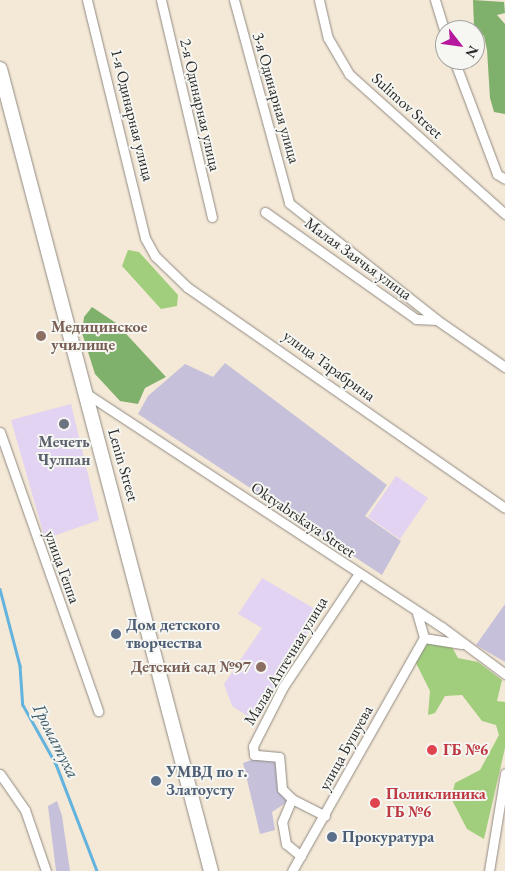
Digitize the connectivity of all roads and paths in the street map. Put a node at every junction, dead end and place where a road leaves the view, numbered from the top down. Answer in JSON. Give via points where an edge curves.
{"nodes":[{"id":1,"x":87,"y":0,"type":"edge"},
{"id":2,"x":161,"y":0,"type":"edge"},
{"id":3,"x":234,"y":0,"type":"edge"},
{"id":4,"x":319,"y":0,"type":"edge"},
{"id":5,"x":435,"y":0,"type":"edge"},
{"id":6,"x":441,"y":20,"type":"edge"},
{"id":7,"x":0,"y":69,"type":"edge"},
{"id":8,"x":458,"y":70,"type":"edge"},
{"id":9,"x":505,"y":178,"type":"edge"},
{"id":10,"x":289,"y":203,"type":"joint"},
{"id":11,"x":265,"y":212,"type":"dead end"},
{"id":12,"x":505,"y":214,"type":"edge"},
{"id":13,"x":212,"y":217,"type":"dead end"},
{"id":14,"x":146,"y":238,"type":"joint"},
{"id":15,"x":437,"y":320,"type":"junction"},
{"id":16,"x":505,"y":367,"type":"edge"},
{"id":17,"x":83,"y":392,"type":"junction"},
{"id":18,"x":0,"y":432,"type":"edge"},
{"id":19,"x":505,"y":508,"type":"edge"},
{"id":20,"x":358,"y":575,"type":"junction"},
{"id":21,"x":417,"y":614,"type":"junction"},
{"id":22,"x":424,"y":638,"type":"junction"},
{"id":23,"x":462,"y":644,"type":"junction"},
{"id":24,"x":505,"y":674,"type":"edge"},
{"id":25,"x":98,"y":711,"type":"dead end"},
{"id":26,"x":505,"y":773,"type":"edge"},
{"id":27,"x":0,"y":774,"type":"edge"},
{"id":28,"x":292,"y":799,"type":"junction"},
{"id":29,"x":325,"y":816,"type":"junction"},
{"id":30,"x":301,"y":856,"type":"junction"},
{"id":31,"x":46,"y":871,"type":"edge"},
{"id":32,"x":211,"y":871,"type":"edge"},
{"id":33,"x":292,"y":871,"type":"edge"},
{"id":34,"x":489,"y":871,"type":"edge"}],
"edges":[{"from":1,"to":14,"type":"street","name":"1-я Одинарная улица"},
{"from":2,"to":13,"type":"street","name":"2-я Одинарная улица"},
{"from":3,"to":10,"type":"street","name":"3-я Одинарная улица"},
{"from":4,"to":12,"type":"street","name":"Sulimov Street","via":[[328,38],[349,74]]},
{"from":5,"to":6,"type":"street"},
{"from":7,"to":17,"type":"main road","name":"Lenin Street"},
{"from":8,"to":9,"type":"street","via":[[497,174]]},
{"from":10,"to":15,"type":"street","name":"Малая Заячья улица"},
{"from":11,"to":15,"type":"street","name":"Малая Заячья улица","via":[[416,319]]},
{"from":14,"to":19,"type":"street","name":"улица Тарабрина","via":[[155,256],[187,288]]},
{"from":15,"to":16,"type":"street","name":"Малая Заячья улица"},
{"from":17,"to":20,"type":"street","name":"Oktyabrskaya Street"},
{"from":17,"to":32,"type":"main road","name":"Lenin Street"},
{"from":18,"to":25,"type":"street","name":"улица Геппа"},
{"from":20,"to":21,"type":"street","name":"Oktyabrskaya Street"},
{"from":20,"to":28,"type":"street","name":"Малая Аптечная улица","via":[[283,687],[253,746],[254,755],[279,757],[282,789]]},
{"from":21,"to":22,"type":"street"},
{"from":21,"to":23,"type":"street","name":"Oktyabrskaya Street"},
{"from":22,"to":23,"type":"street"},
{"from":22,"to":29,"type":"street","name":"улица Бушуева"},
{"from":23,"to":24,"type":"street","name":"Oktyabrskaya Street"},
{"from":26,"to":34,"type":"street"},
{"from":27,"to":31,"type":"street","via":[[25,810]]},
{"from":28,"to":29,"type":"street"},
{"from":28,"to":30,"type":"street","via":[[282,822],[286,844]]},
{"from":29,"to":30,"type":"street","name":"улица Бушуева"},
{"from":30,"to":33,"type":"street","name":"улица Бушуева"}]}
